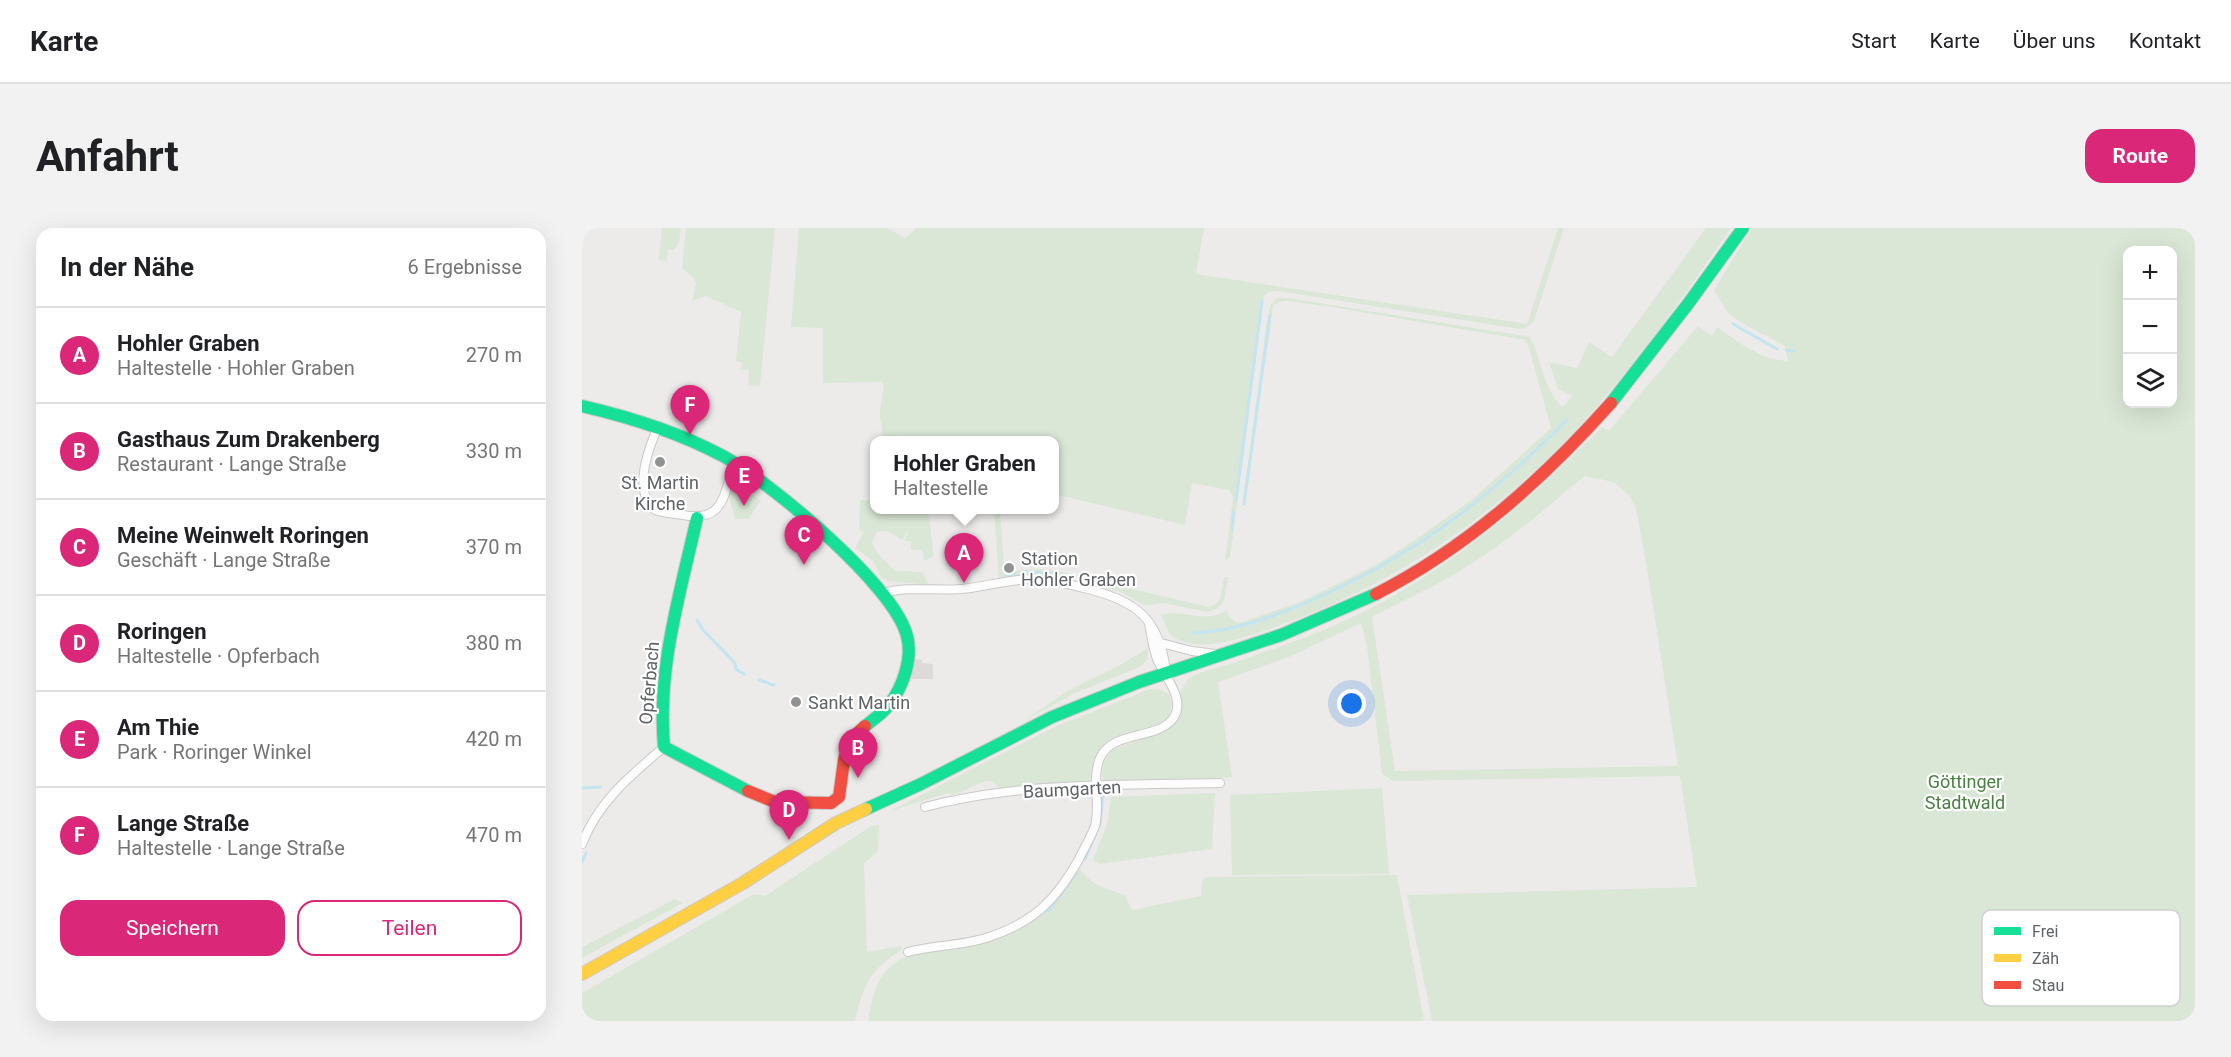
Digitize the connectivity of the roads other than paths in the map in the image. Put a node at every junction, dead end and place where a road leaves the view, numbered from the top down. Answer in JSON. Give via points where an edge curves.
{"nodes":[{"id":1,"x":1743,"y":228,"type":"edge"},
{"id":2,"x":582,"y":406,"type":"edge"},
{"id":3,"x":657,"y":429,"type":"junction"},
{"id":4,"x":735,"y":462,"type":"junction"},
{"id":5,"x":697,"y":518,"type":"junction"},
{"id":6,"x":883,"y":593,"type":"junction"},
{"id":7,"x":1149,"y":623,"type":"junction"},
{"id":8,"x":1161,"y":643,"type":"junction"},
{"id":9,"x":1222,"y":655,"type":"junction"},
{"id":10,"x":1166,"y":673,"type":"junction"},
{"id":11,"x":664,"y":747,"type":"junction"},
{"id":12,"x":1220,"y":783,"type":"dead end"},
{"id":13,"x":1097,"y":786,"type":"junction"},
{"id":14,"x":924,"y":807,"type":"dead end"},
{"id":15,"x":582,"y":844,"type":"edge"},
{"id":16,"x":908,"y":952,"type":"dead end"},
{"id":17,"x":582,"y":974,"type":"edge"}],
"edges":[{"from":1,"to":9,"type":"main road","via":[[1624,387],[1571,447],[1488,522],[1446,554],[1358,603]]},
{"from":2,"to":3,"type":"main road","via":[[610,411]]},
{"from":3,"to":4,"type":"main road"},
{"from":3,"to":5,"type":"street","via":[[644,464],[646,500],[659,511]]},
{"from":4,"to":5,"type":"street","via":[[719,507]]},
{"from":4,"to":6,"type":"main road","via":[[800,512]]},
{"from":5,"to":11,"type":"main road","name":"Opferbach","via":[[665,671],[661,716]]},
{"from":6,"to":7,"type":"street","via":[[1046,580],[1120,598]]},
{"from":6,"to":11,"type":"main road","name":"Opferbach","via":[[907,636],[906,670],[892,701],[850,740],[839,797],[831,804],[762,798]]},
{"from":7,"to":8,"type":"street"},
{"from":7,"to":10,"type":"street","via":[[1158,660]]},
{"from":8,"to":9,"type":"street"},
{"from":8,"to":10,"type":"street"},
{"from":9,"to":10,"type":"main road"},
{"from":10,"to":13,"type":"street","via":[[1177,704],[1175,716],[1164,726],[1108,746],[1099,761]]},
{"from":10,"to":17,"type":"main road","via":[[1052,717],[859,811],[743,883]]},
{"from":11,"to":15,"type":"street","via":[[609,798]]},
{"from":12,"to":13,"type":"street","name":"Baumgarten"},
{"from":13,"to":14,"type":"street","name":"Baumgarten","via":[[984,794]]},
{"from":13,"to":16,"type":"street","via":[[1097,818],[1091,835],[1066,881],[1039,912],[988,938]]}]}
